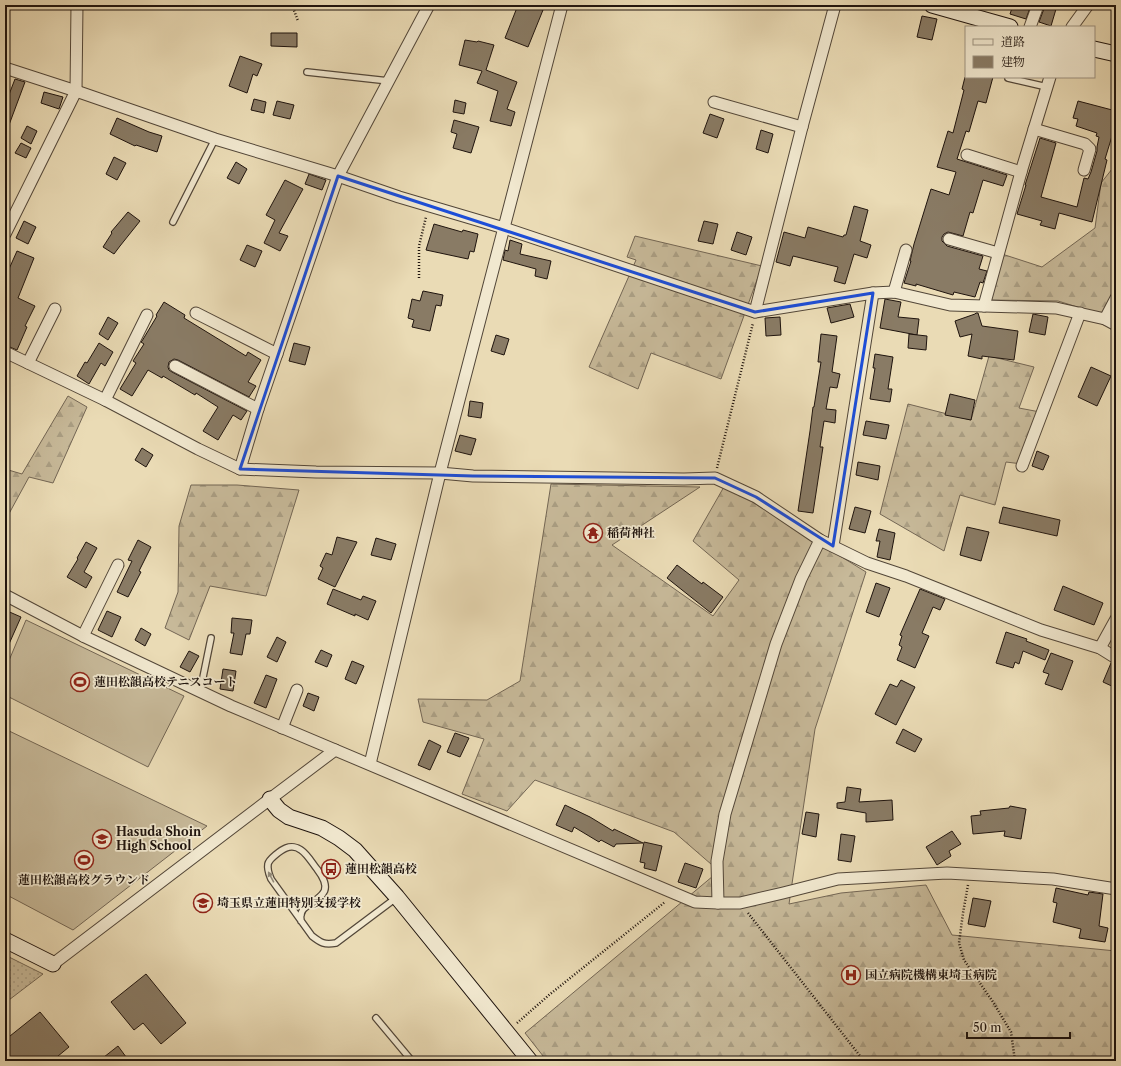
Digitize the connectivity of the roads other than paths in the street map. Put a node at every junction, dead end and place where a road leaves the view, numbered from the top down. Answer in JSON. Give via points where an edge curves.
{"nodes":[{"id":1,"x":76,"y":5,"type":"edge"},
{"id":2,"x":429,"y":5,"type":"edge"},
{"id":3,"x":562,"y":5,"type":"edge"},
{"id":4,"x":835,"y":5,"type":"edge"},
{"id":5,"x":932,"y":5,"type":"edge"},
{"id":6,"x":1038,"y":5,"type":"edge"},
{"id":7,"x":1088,"y":5,"type":"edge"},
{"id":8,"x":1006,"y":26,"type":"edge"},
{"id":9,"x":1030,"y":26,"type":"edge"},
{"id":10,"x":1073,"y":26,"type":"edge"},
{"id":11,"x":1095,"y":49,"type":"edge"},
{"id":12,"x":1116,"y":54,"type":"edge"},
{"id":13,"x":5,"y":68,"type":"edge"},
{"id":14,"x":307,"y":72,"type":"dead end"},
{"id":15,"x":1008,"y":78,"type":"edge"},
{"id":16,"x":389,"y":82,"type":"junction"},
{"id":17,"x":1049,"y":82,"type":"edge"},
{"id":18,"x":76,"y":91,"type":"junction"},
{"id":19,"x":714,"y":102,"type":"dead end"},
{"id":20,"x":802,"y":127,"type":"junction"},
{"id":21,"x":1034,"y":129,"type":"junction"},
{"id":22,"x":215,"y":139,"type":"junction"},
{"id":23,"x":967,"y":155,"type":"dead end"},
{"id":24,"x":1084,"y":170,"type":"dead end"},
{"id":25,"x":1021,"y":172,"type":"junction"},
{"id":26,"x":338,"y":176,"type":"junction"},
{"id":27,"x":173,"y":222,"type":"dead end"},
{"id":28,"x":504,"y":228,"type":"junction"},
{"id":29,"x":5,"y":234,"type":"edge"},
{"id":30,"x":949,"y":239,"type":"dead end"},
{"id":31,"x":906,"y":250,"type":"dead end"},
{"id":32,"x":998,"y":253,"type":"junction"},
{"id":33,"x":894,"y":292,"type":"junction"},
{"id":34,"x":873,"y":293,"type":"junction"},
{"id":35,"x":1116,"y":298,"type":"edge"},
{"id":36,"x":984,"y":306,"type":"junction"},
{"id":37,"x":55,"y":309,"type":"dead end"},
{"id":38,"x":755,"y":312,"type":"junction"},
{"id":39,"x":196,"y":313,"type":"dead end"},
{"id":40,"x":1080,"y":313,"type":"junction"},
{"id":41,"x":147,"y":315,"type":"dead end"},
{"id":42,"x":1105,"y":319,"type":"junction"},
{"id":43,"x":1116,"y":325,"type":"edge"},
{"id":44,"x":5,"y":352,"type":"edge"},
{"id":45,"x":276,"y":354,"type":"junction"},
{"id":46,"x":28,"y":363,"type":"junction"},
{"id":47,"x":175,"y":366,"type":"dead end"},
{"id":48,"x":105,"y":400,"type":"junction"},
{"id":49,"x":258,"y":409,"type":"junction"},
{"id":50,"x":1022,"y":466,"type":"dead end"},
{"id":51,"x":240,"y":469,"type":"junction"},
{"id":52,"x":440,"y":473,"type":"junction"},
{"id":53,"x":820,"y":540,"type":"junction"},
{"id":54,"x":833,"y":546,"type":"junction"},
{"id":55,"x":118,"y":565,"type":"dead end"},
{"id":56,"x":5,"y":595,"type":"edge"},
{"id":57,"x":1116,"y":618,"type":"edge"},
{"id":58,"x":83,"y":636,"type":"junction"},
{"id":59,"x":211,"y":638,"type":"dead end"},
{"id":60,"x":1100,"y":648,"type":"junction"},
{"id":61,"x":1116,"y":658,"type":"edge"},
{"id":62,"x":297,"y":690,"type":"dead end"},
{"id":63,"x":200,"y":692,"type":"junction"},
{"id":64,"x":282,"y":728,"type":"junction"},
{"id":65,"x":335,"y":750,"type":"junction"},
{"id":66,"x":370,"y":764,"type":"junction"},
{"id":67,"x":270,"y":799,"type":"junction"},
{"id":68,"x":1116,"y":889,"type":"edge"},
{"id":69,"x":397,"y":897,"type":"junction"},
{"id":70,"x":718,"y":903,"type":"junction"},
{"id":71,"x":301,"y":921,"type":"junction"},
{"id":72,"x":5,"y":940,"type":"edge"},
{"id":73,"x":53,"y":964,"type":"joint"},
{"id":74,"x":376,"y":1018,"type":"dead end"},
{"id":75,"x":412,"y":1061,"type":"edge"},
{"id":76,"x":530,"y":1061,"type":"edge"}],
"edges":[{"from":1,"to":18,"type":"street"},
{"from":2,"to":16,"type":"street"},
{"from":3,"to":28,"type":"street"},
{"from":4,"to":20,"type":"street"},
{"from":5,"to":8,"type":"street"},
{"from":6,"to":9,"type":"street"},
{"from":7,"to":10,"type":"street"},
{"from":11,"to":12,"type":"street"},
{"from":13,"to":18,"type":"street"},
{"from":14,"to":16,"type":"lane"},
{"from":15,"to":17,"type":"lane"},
{"from":16,"to":26,"type":"street"},
{"from":17,"to":21,"type":"street"},
{"from":18,"to":22,"type":"street"},
{"from":18,"to":29,"type":"street"},
{"from":19,"to":20,"type":"street"},
{"from":20,"to":38,"type":"street"},
{"from":21,"to":24,"type":"street","via":[[1085,144],[1090,149]]},
{"from":21,"to":25,"type":"street"},
{"from":22,"to":26,"type":"street"},
{"from":22,"to":27,"type":"lane"},
{"from":23,"to":25,"type":"street"},
{"from":25,"to":32,"type":"street"},
{"from":26,"to":28,"type":"street"},
{"from":26,"to":45,"type":"street"},
{"from":28,"to":38,"type":"street"},
{"from":28,"to":52,"type":"street"},
{"from":30,"to":32,"type":"street"},
{"from":31,"to":33,"type":"street"},
{"from":32,"to":36,"type":"street"},
{"from":33,"to":34,"type":"street"},
{"from":33,"to":36,"type":"street","via":[[950,305]]},
{"from":34,"to":38,"type":"street"},
{"from":34,"to":54,"type":"street"},
{"from":35,"to":42,"type":"street"},
{"from":36,"to":40,"type":"street","via":[[1056,308]]},
{"from":37,"to":46,"type":"street"},
{"from":39,"to":45,"type":"street"},
{"from":40,"to":42,"type":"street"},
{"from":40,"to":50,"type":"street"},
{"from":41,"to":48,"type":"street"},
{"from":42,"to":43,"type":"street"},
{"from":44,"to":46,"type":"street"},
{"from":45,"to":49,"type":"street"},
{"from":46,"to":48,"type":"street"},
{"from":47,"to":49,"type":"street"},
{"from":48,"to":51,"type":"street"},
{"from":49,"to":51,"type":"street"},
{"from":51,"to":52,"type":"street"},
{"from":52,"to":53,"type":"street","via":[[473,476],[715,478],[756,497]]},
{"from":52,"to":66,"type":"street"},
{"from":53,"to":54,"type":"street"},
{"from":53,"to":70,"type":"street","via":[[801,579],[776,644],[725,814],[717,861]]},
{"from":54,"to":60,"type":"street","via":[[867,563],[1041,630]]},
{"from":55,"to":58,"type":"street"},
{"from":56,"to":58,"type":"street"},
{"from":57,"to":60,"type":"street"},
{"from":58,"to":63,"type":"street"},
{"from":59,"to":63,"type":"lane"},
{"from":60,"to":61,"type":"street"},
{"from":62,"to":64,"type":"street"},
{"from":63,"to":64,"type":"street"},
{"from":64,"to":65,"type":"street"},
{"from":65,"to":66,"type":"street"},
{"from":65,"to":67,"type":"street"},
{"from":66,"to":70,"type":"street","via":[[695,902]]},
{"from":67,"to":69,"type":"street","via":[[289,817],[322,828],[355,850]]},
{"from":67,"to":73,"type":"street"},
{"from":68,"to":70,"type":"street","via":[[1053,879],[947,873],[838,878],[740,903]]},
{"from":69,"to":71,"type":"lane","via":[[336,943],[319,942]]},
{"from":69,"to":76,"type":"street"},
{"from":71,"to":71,"type":"lane","one_way":true,"via":[[268,871],[271,858],[292,847],[304,852],[326,883],[320,897],[300,914]]},
{"from":72,"to":73,"type":"street"},
{"from":74,"to":75,"type":"lane"}]}
